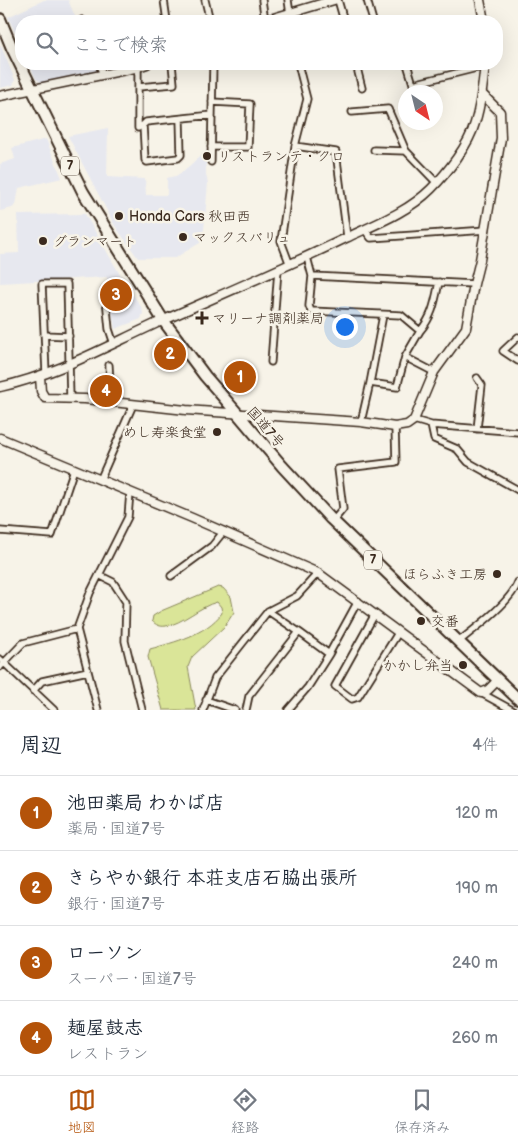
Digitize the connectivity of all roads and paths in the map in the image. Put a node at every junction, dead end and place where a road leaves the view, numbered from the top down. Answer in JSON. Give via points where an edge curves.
{"nodes":[{"id":1,"x":164,"y":0,"type":"edge"},
{"id":2,"x":206,"y":0,"type":"edge"},
{"id":3,"x":262,"y":0,"type":"edge"},
{"id":4,"x":288,"y":0,"type":"edge"},
{"id":5,"x":334,"y":0,"type":"edge"},
{"id":6,"x":338,"y":0,"type":"edge"},
{"id":7,"x":367,"y":0,"type":"edge"},
{"id":8,"x":480,"y":0,"type":"edge"},
{"id":9,"x":166,"y":15,"type":"edge"},
{"id":10,"x":209,"y":15,"type":"edge"},
{"id":11,"x":263,"y":15,"type":"edge"},
{"id":12,"x":288,"y":15,"type":"edge"},
{"id":13,"x":293,"y":15,"type":"edge"},
{"id":14,"x":342,"y":15,"type":"edge"},
{"id":15,"x":371,"y":15,"type":"edge"},
{"id":16,"x":483,"y":15,"type":"edge"},
{"id":17,"x":0,"y":19,"type":"edge"},
{"id":18,"x":15,"y":51,"type":"edge"},
{"id":19,"x":24,"y":70,"type":"edge"},
{"id":20,"x":101,"y":70,"type":"edge"},
{"id":21,"x":125,"y":70,"type":"edge"},
{"id":22,"x":138,"y":70,"type":"edge"},
{"id":23,"x":173,"y":70,"type":"edge"},
{"id":24,"x":213,"y":70,"type":"edge"},
{"id":25,"x":300,"y":70,"type":"edge"},
{"id":26,"x":358,"y":70,"type":"edge"},
{"id":27,"x":409,"y":70,"type":"edge"},
{"id":28,"x":459,"y":70,"type":"edge"},
{"id":29,"x":484,"y":70,"type":"edge"},
{"id":30,"x":103,"y":75,"type":"junction"},
{"id":31,"x":138,"y":87,"type":"junction"},
{"id":32,"x":362,"y":88,"type":"dead end"},
{"id":33,"x":33,"y":90,"type":"junction"},
{"id":34,"x":482,"y":94,"type":"junction"},
{"id":35,"x":0,"y":96,"type":"edge"},
{"id":36,"x":212,"y":102,"type":"junction"},
{"id":37,"x":352,"y":112,"type":"dead end"},
{"id":38,"x":212,"y":116,"type":"junction"},
{"id":39,"x":180,"y":119,"type":"junction"},
{"id":40,"x":138,"y":128,"type":"dead end"},
{"id":41,"x":295,"y":146,"type":"junction"},
{"id":42,"x":211,"y":147,"type":"junction"},
{"id":43,"x":374,"y":150,"type":"dead end"},
{"id":44,"x":406,"y":151,"type":"junction"},
{"id":45,"x":210,"y":162,"type":"dead end"},
{"id":46,"x":436,"y":182,"type":"junction"},
{"id":47,"x":364,"y":229,"type":"junction"},
{"id":48,"x":486,"y":230,"type":"junction"},
{"id":49,"x":347,"y":237,"type":"junction"},
{"id":50,"x":307,"y":257,"type":"junction"},
{"id":51,"x":290,"y":264,"type":"junction"},
{"id":52,"x":278,"y":270,"type":"junction"},
{"id":53,"x":312,"y":276,"type":"junction"},
{"id":54,"x":439,"y":282,"type":"junction"},
{"id":55,"x":474,"y":284,"type":"junction"},
{"id":56,"x":105,"y":289,"type":"dead end"},
{"id":57,"x":383,"y":315,"type":"junction"},
{"id":58,"x":163,"y":320,"type":"junction"},
{"id":59,"x":420,"y":331,"type":"junction"},
{"id":60,"x":44,"y":335,"type":"junction"},
{"id":61,"x":68,"y":336,"type":"junction"},
{"id":62,"x":518,"y":337,"type":"edge"},
{"id":63,"x":114,"y":344,"type":"junction"},
{"id":64,"x":405,"y":357,"type":"junction"},
{"id":65,"x":518,"y":361,"type":"edge"},
{"id":66,"x":271,"y":362,"type":"dead end"},
{"id":67,"x":70,"y":365,"type":"junction"},
{"id":68,"x":109,"y":365,"type":"dead end"},
{"id":69,"x":434,"y":372,"type":"junction"},
{"id":70,"x":43,"y":374,"type":"junction"},
{"id":71,"x":477,"y":378,"type":"dead end"},
{"id":72,"x":370,"y":383,"type":"junction"},
{"id":73,"x":0,"y":388,"type":"edge"},
{"id":74,"x":70,"y":398,"type":"junction"},
{"id":75,"x":111,"y":402,"type":"junction"},
{"id":76,"x":132,"y":405,"type":"junction"},
{"id":77,"x":236,"y":413,"type":"junction"},
{"id":78,"x":414,"y":420,"type":"junction"},
{"id":79,"x":360,"y":422,"type":"junction"},
{"id":80,"x":431,"y":425,"type":"junction"},
{"id":81,"x":395,"y":427,"type":"junction"},
{"id":82,"x":476,"y":428,"type":"junction"},
{"id":83,"x":518,"y":432,"type":"edge"},
{"id":84,"x":0,"y":438,"type":"edge"},
{"id":85,"x":74,"y":469,"type":"junction"},
{"id":86,"x":100,"y":480,"type":"junction"},
{"id":87,"x":518,"y":490,"type":"edge"},
{"id":88,"x":130,"y":492,"type":"junction"},
{"id":89,"x":333,"y":521,"type":"junction"},
{"id":90,"x":0,"y":531,"type":"edge"},
{"id":91,"x":224,"y":532,"type":"junction"},
{"id":92,"x":318,"y":573,"type":"junction"},
{"id":93,"x":99,"y":575,"type":"junction"},
{"id":94,"x":171,"y":576,"type":"dead end"},
{"id":95,"x":518,"y":582,"type":"edge"},
{"id":96,"x":516,"y":591,"type":"edge"},
{"id":97,"x":358,"y":601,"type":"junction"},
{"id":98,"x":268,"y":611,"type":"junction"},
{"id":99,"x":374,"y":614,"type":"junction"},
{"id":100,"x":77,"y":629,"type":"junction"},
{"id":101,"x":299,"y":632,"type":"junction"},
{"id":102,"x":398,"y":633,"type":"junction"},
{"id":103,"x":458,"y":642,"type":"junction"},
{"id":104,"x":328,"y":654,"type":"junction"},
{"id":105,"x":1,"y":663,"type":"edge"},
{"id":106,"x":88,"y":671,"type":"junction"},
{"id":107,"x":498,"y":680,"type":"junction"},
{"id":108,"x":33,"y":691,"type":"junction"},
{"id":109,"x":481,"y":693,"type":"junction"},
{"id":110,"x":518,"y":699,"type":"edge"},
{"id":111,"x":206,"y":700,"type":"junction"},
{"id":112,"x":54,"y":710,"type":"edge"},
{"id":113,"x":98,"y":710,"type":"edge"},
{"id":114,"x":142,"y":710,"type":"edge"},
{"id":115,"x":203,"y":710,"type":"edge"},
{"id":116,"x":235,"y":710,"type":"edge"},
{"id":117,"x":246,"y":710,"type":"edge"},
{"id":118,"x":288,"y":710,"type":"edge"},
{"id":119,"x":512,"y":710,"type":"edge"}],
"edges":[{"from":1,"to":9,"type":"street"},
{"from":2,"to":10,"type":"street"},
{"from":3,"to":11,"type":"street"},
{"from":4,"to":12,"type":"street"},
{"from":5,"to":13,"type":"street"},
{"from":6,"to":14,"type":"street"},
{"from":7,"to":15,"type":"street"},
{"from":8,"to":16,"type":"street"},
{"from":17,"to":18,"type":"highway","name":"国道7号","number":"7"},
{"from":19,"to":33,"type":"highway","name":"国道7号","number":"7"},
{"from":20,"to":30,"type":"street"},
{"from":21,"to":30,"type":"street"},
{"from":22,"to":31,"type":"street"},
{"from":23,"to":31,"type":"street","via":[[174,84]]},
{"from":24,"to":36,"type":"street"},
{"from":25,"to":41,"type":"street","via":[[307,99]]},
{"from":26,"to":32,"type":"street"},
{"from":27,"to":28,"type":"street","via":[[413,84]]},
{"from":29,"to":34,"type":"street"},
{"from":30,"to":33,"type":"street"},
{"from":31,"to":40,"type":"street"},
{"from":33,"to":35,"type":"street"},
{"from":33,"to":58,"type":"highway","name":"国道7号","number":"7","via":[[83,192]]},
{"from":34,"to":46,"type":"street","via":[[474,125],[455,161]]},
{"from":34,"to":48,"type":"street","via":[[500,112],[501,120]]},
{"from":36,"to":38,"type":"street"},
{"from":36,"to":42,"type":"street","via":[[250,104],[248,147]]},
{"from":37,"to":44,"type":"street","via":[[388,109]]},
{"from":38,"to":39,"type":"street"},
{"from":38,"to":42,"type":"street"},
{"from":39,"to":39,"type":"street","via":[[146,122],[147,162],[181,155]]},
{"from":41,"to":49,"type":"street","via":[[336,152]]},
{"from":41,"to":51,"type":"street","via":[[281,241]]},
{"from":42,"to":45,"type":"street"},
{"from":43,"to":44,"type":"street"},
{"from":44,"to":46,"type":"street"},
{"from":46,"to":47,"type":"street","via":[[417,201]]},
{"from":47,"to":48,"type":"street","via":[[371,238]]},
{"from":47,"to":49,"type":"street"},
{"from":48,"to":55,"type":"street"},
{"from":49,"to":50,"type":"street"},
{"from":50,"to":51,"type":"street"},
{"from":50,"to":53,"type":"street"},
{"from":51,"to":52,"type":"street"},
{"from":52,"to":58,"type":"street"},
{"from":52,"to":66,"type":"street"},
{"from":53,"to":54,"type":"street"},
{"from":53,"to":57,"type":"street","via":[[311,311]]},
{"from":54,"to":55,"type":"street"},
{"from":54,"to":59,"type":"street","via":[[433,312]]},
{"from":55,"to":69,"type":"street","via":[[466,328]]},
{"from":56,"to":63,"type":"street","via":[[109,329]]},
{"from":57,"to":59,"type":"street","via":[[401,315]]},
{"from":57,"to":72,"type":"street"},
{"from":58,"to":63,"type":"street"},
{"from":58,"to":77,"type":"highway","name":"国道7号","number":"7"},
{"from":59,"to":64,"type":"street"},
{"from":60,"to":61,"type":"street"},
{"from":60,"to":61,"type":"street","via":[[42,284],[67,284]]},
{"from":60,"to":70,"type":"street"},
{"from":61,"to":67,"type":"street"},
{"from":62,"to":65,"type":"street","via":[[503,351]]},
{"from":63,"to":67,"type":"street"},
{"from":64,"to":69,"type":"street"},
{"from":64,"to":72,"type":"street","via":[[397,388]]},
{"from":67,"to":70,"type":"street"},
{"from":67,"to":74,"type":"street"},
{"from":68,"to":75,"type":"street"},
{"from":69,"to":78,"type":"street"},
{"from":70,"to":73,"type":"street"},
{"from":70,"to":74,"type":"street","via":[[41,391],[45,398]]},
{"from":71,"to":82,"type":"street","via":[[482,385]]},
{"from":72,"to":79,"type":"street"},
{"from":74,"to":75,"type":"street"},
{"from":75,"to":76,"type":"street"},
{"from":76,"to":77,"type":"street"},
{"from":76,"to":86,"type":"street"},
{"from":77,"to":79,"type":"street"},
{"from":77,"to":89,"type":"highway","name":"国道7号","number":"7"},
{"from":78,"to":80,"type":"street"},
{"from":78,"to":81,"type":"street"},
{"from":79,"to":81,"type":"street"},
{"from":80,"to":82,"type":"street"},
{"from":80,"to":87,"type":"street","via":[[434,439],[457,450],[468,462]]},
{"from":81,"to":89,"type":"street","via":[[396,462],[338,469],[343,509]]},
{"from":82,"to":83,"type":"street"},
{"from":84,"to":85,"type":"street"},
{"from":85,"to":86,"type":"street"},
{"from":85,"to":90,"type":"street","via":[[52,535]]},
{"from":86,"to":88,"type":"street"},
{"from":88,"to":91,"type":"street"},
{"from":88,"to":93,"type":"street","via":[[128,518]]},
{"from":89,"to":103,"type":"highway","name":"国道7号","number":"7"},
{"from":91,"to":92,"type":"street"},
{"from":91,"to":94,"type":"street","via":[[212,546]]},
{"from":92,"to":97,"type":"street"},
{"from":92,"to":98,"type":"street","via":[[297,596]]},
{"from":93,"to":100,"type":"street"},
{"from":93,"to":114,"type":"street","via":[[113,582],[126,602],[125,641]]},
{"from":95,"to":96,"type":"street"},
{"from":96,"to":103,"type":"street"},
{"from":97,"to":99,"type":"street"},
{"from":97,"to":104,"type":"street"},
{"from":98,"to":101,"type":"street"},
{"from":98,"to":111,"type":"street","via":[[215,678]]},
{"from":99,"to":102,"type":"street"},
{"from":99,"to":102,"type":"street","via":[[335,686],[342,692],[352,699],[358,697]]},
{"from":100,"to":105,"type":"street","via":[[23,643]]},
{"from":100,"to":106,"type":"street"},
{"from":101,"to":104,"type":"street"},
{"from":101,"to":117,"type":"street","via":[[249,696]]},
{"from":102,"to":109,"type":"street"},
{"from":103,"to":107,"type":"highway","name":"国道7号","number":"7"},
{"from":104,"to":118,"type":"street","via":[[308,687]]},
{"from":105,"to":108,"type":"street"},
{"from":106,"to":108,"type":"street","via":[[42,681]]},
{"from":106,"to":113,"type":"street"},
{"from":107,"to":109,"type":"street"},
{"from":107,"to":110,"type":"highway","name":"国道7号","number":"7"},
{"from":108,"to":112,"type":"street"},
{"from":109,"to":119,"type":"street"},
{"from":111,"to":115,"type":"street"},
{"from":111,"to":116,"type":"street"}]}
